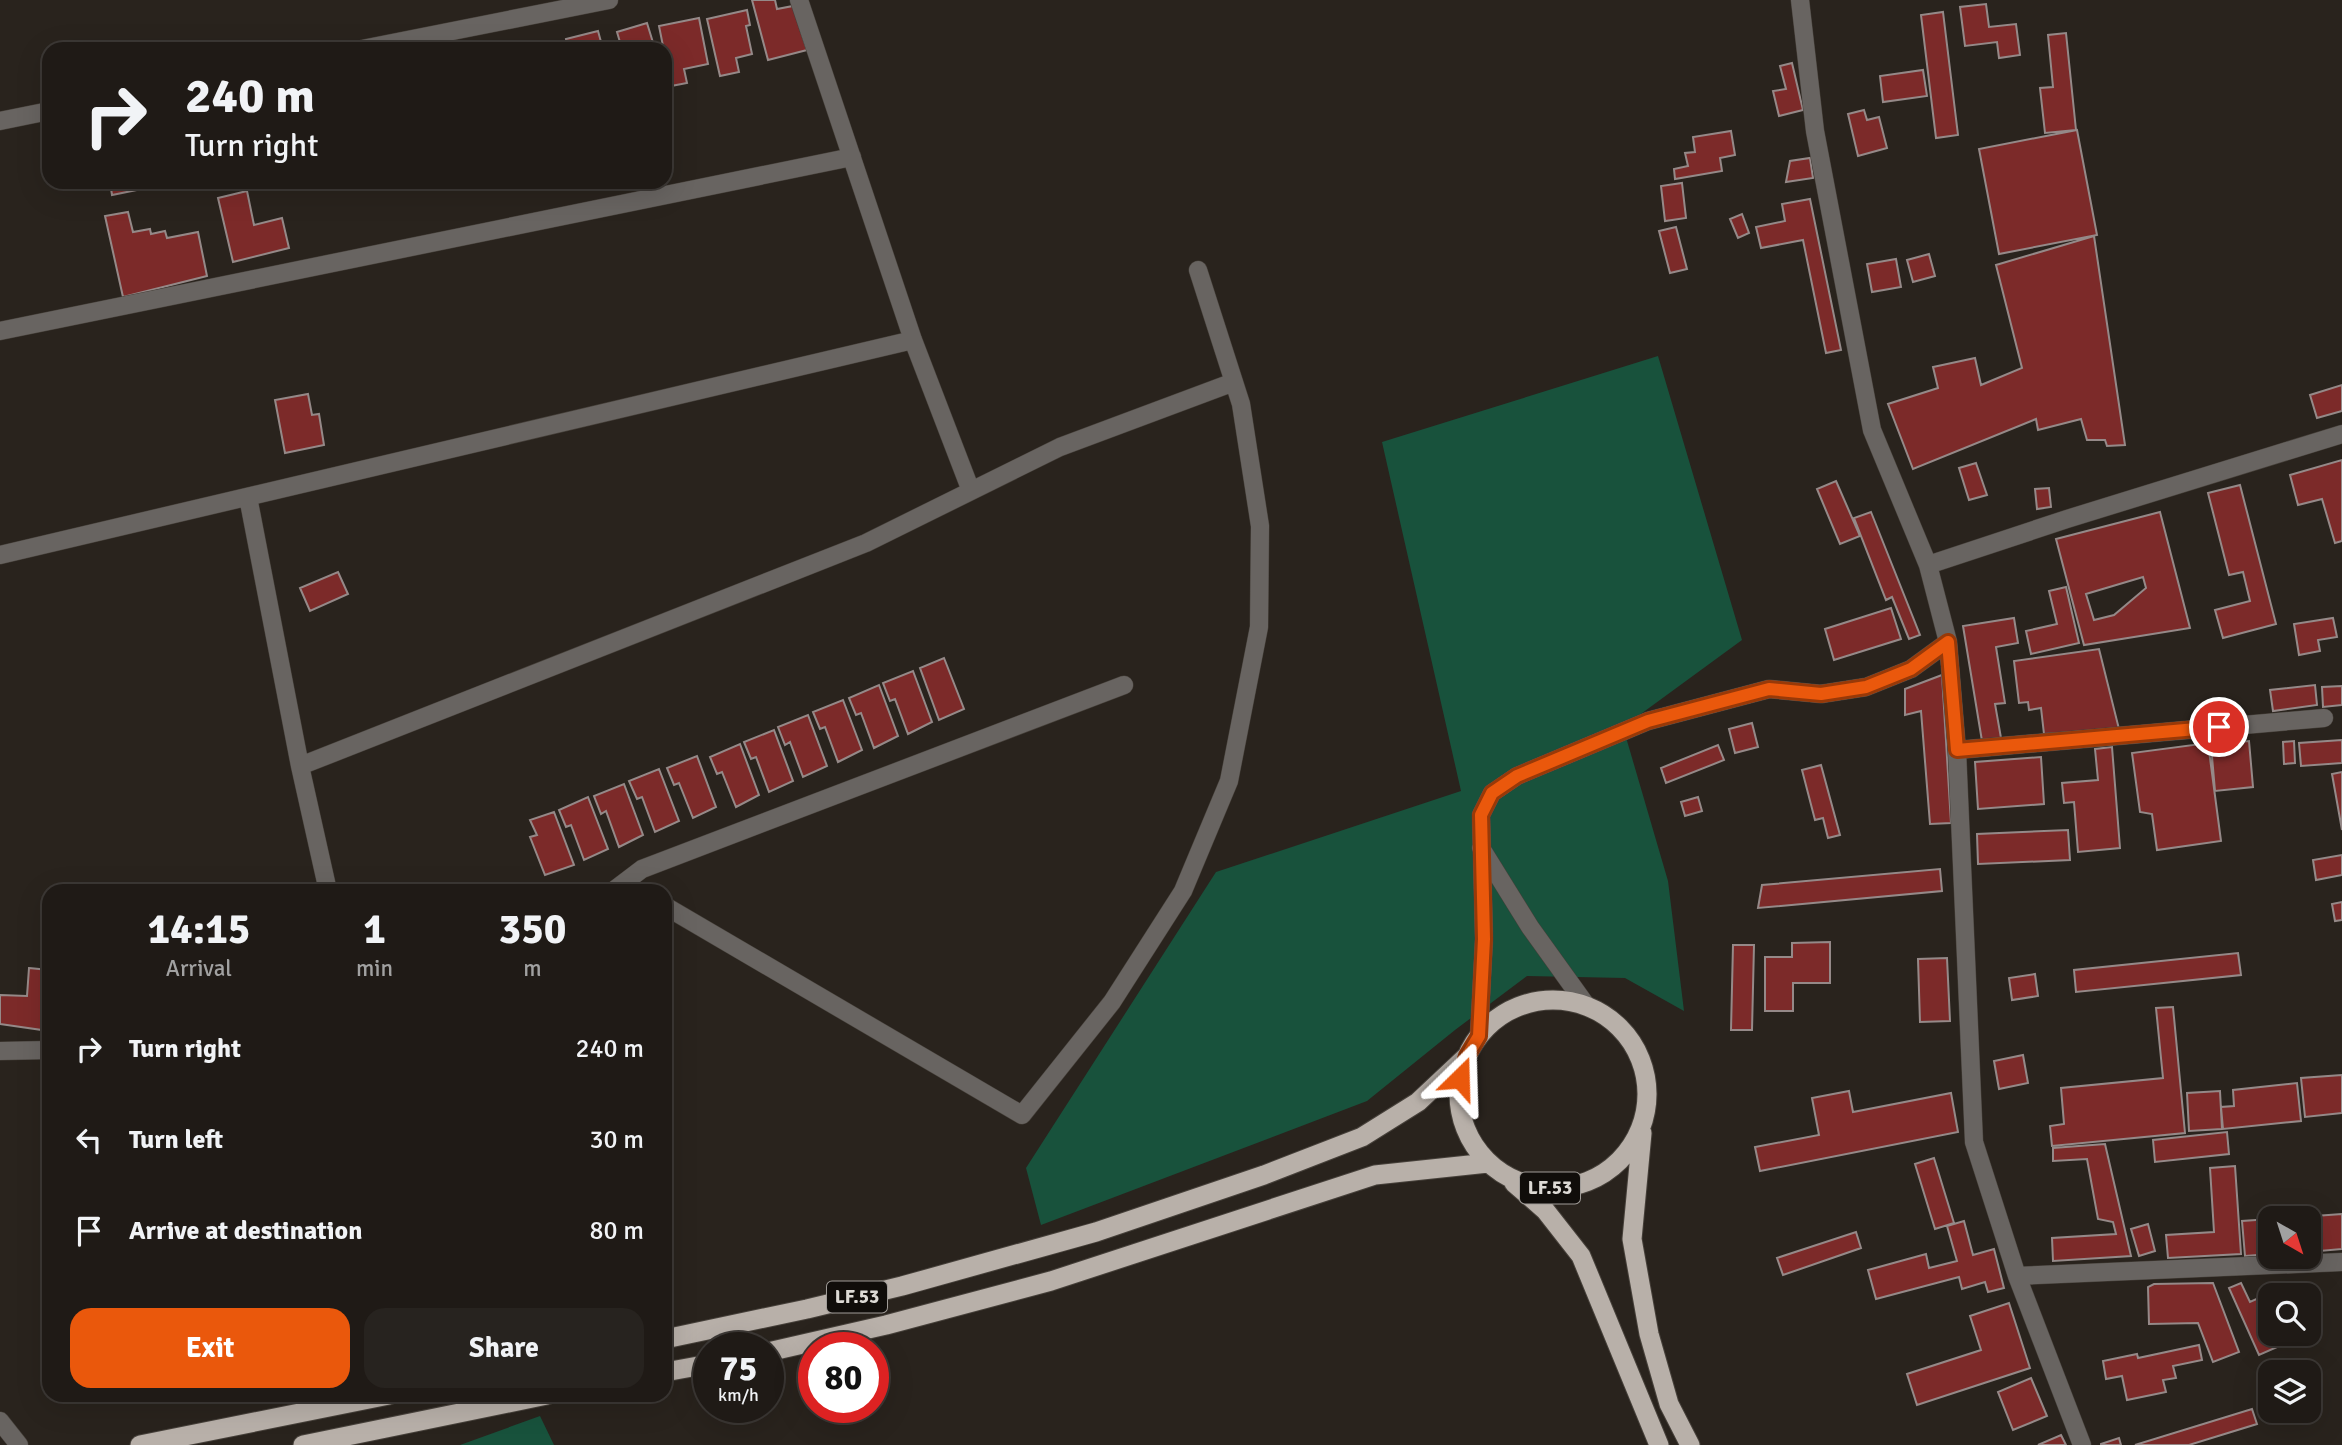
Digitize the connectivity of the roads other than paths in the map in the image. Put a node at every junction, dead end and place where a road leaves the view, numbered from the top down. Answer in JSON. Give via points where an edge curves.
{"nodes":[{"id":1,"x":609,"y":0,"type":"edge"},
{"id":2,"x":799,"y":0,"type":"edge"},
{"id":3,"x":1800,"y":0,"type":"edge"},
{"id":4,"x":397,"y":42,"type":"edge"},
{"id":5,"x":42,"y":112,"type":"edge"},
{"id":6,"x":0,"y":121,"type":"edge"},
{"id":7,"x":852,"y":157,"type":"junction"},
{"id":8,"x":1198,"y":270,"type":"dead end"},
{"id":9,"x":0,"y":331,"type":"edge"},
{"id":10,"x":913,"y":340,"type":"junction"},
{"id":11,"x":1234,"y":382,"type":"junction"},
{"id":12,"x":2342,"y":434,"type":"edge"},
{"id":13,"x":971,"y":491,"type":"junction"},
{"id":14,"x":248,"y":497,"type":"junction"},
{"id":15,"x":0,"y":555,"type":"edge"},
{"id":16,"x":1928,"y":565,"type":"junction"},
{"id":17,"x":1948,"y":642,"type":"junction"},
{"id":18,"x":1124,"y":685,"type":"dead end"},
{"id":19,"x":2324,"y":718,"type":"dead end"},
{"id":20,"x":1957,"y":750,"type":"junction"},
{"id":21,"x":300,"y":765,"type":"junction"},
{"id":22,"x":1481,"y":848,"type":"junction"},
{"id":23,"x":326,"y":884,"type":"edge"},
{"id":24,"x":622,"y":884,"type":"edge"},
{"id":25,"x":672,"y":910,"type":"edge"},
{"id":26,"x":1586,"y":1005,"type":"junction"},
{"id":27,"x":1479,"y":1036,"type":"junction"},
{"id":28,"x":42,"y":1050,"type":"edge"},
{"id":29,"x":0,"y":1051,"type":"edge"},
{"id":30,"x":1467,"y":1056,"type":"junction"},
{"id":31,"x":1643,"y":1125,"type":"junction"},
{"id":32,"x":1488,"y":1163,"type":"junction"},
{"id":33,"x":1508,"y":1178,"type":"junction"},
{"id":34,"x":2342,"y":1262,"type":"edge"},
{"id":35,"x":2017,"y":1276,"type":"junction"},
{"id":36,"x":672,"y":1338,"type":"edge"},
{"id":37,"x":784,"y":1348,"type":"edge"},
{"id":38,"x":693,"y":1367,"type":"edge"},
{"id":39,"x":672,"y":1371,"type":"edge"},
{"id":40,"x":354,"y":1402,"type":"edge"},
{"id":41,"x":513,"y":1402,"type":"edge"},
{"id":42,"x":0,"y":1421,"type":"edge"},
{"id":43,"x":0,"y":1434,"type":"edge"},
{"id":44,"x":6,"y":1445,"type":"edge"},
{"id":45,"x":19,"y":1445,"type":"edge"},
{"id":46,"x":140,"y":1445,"type":"edge"},
{"id":47,"x":303,"y":1445,"type":"edge"},
{"id":48,"x":1658,"y":1445,"type":"edge"},
{"id":49,"x":1690,"y":1445,"type":"edge"},
{"id":50,"x":2082,"y":1445,"type":"edge"}],
"edges":[{"from":1,"to":4,"type":"street"},
{"from":2,"to":7,"type":"street"},
{"from":3,"to":16,"type":"street","via":[[1815,131],[1872,430]]},
{"from":5,"to":6,"type":"street"},
{"from":7,"to":9,"type":"street"},
{"from":7,"to":10,"type":"street"},
{"from":8,"to":11,"type":"street"},
{"from":10,"to":13,"type":"street"},
{"from":10,"to":14,"type":"street"},
{"from":11,"to":13,"type":"street","via":[[1060,447]]},
{"from":11,"to":25,"type":"street","via":[[1261,526],[1259,627],[1229,781],[1183,891],[1112,1002],[1022,1115]]},
{"from":12,"to":16,"type":"street"},
{"from":13,"to":21,"type":"street","via":[[866,543]]},
{"from":14,"to":15,"type":"street"},
{"from":14,"to":21,"type":"street"},
{"from":16,"to":17,"type":"street"},
{"from":17,"to":20,"type":"street"},
{"from":17,"to":22,"type":"street","via":[[1911,669],[1866,687],[1821,694],[1769,689],[1648,721],[1517,776],[1492,793],[1481,815]]},
{"from":18,"to":24,"type":"street","via":[[642,869]]},
{"from":19,"to":20,"type":"street"},
{"from":20,"to":35,"type":"street","via":[[1974,1142]]},
{"from":21,"to":23,"type":"street"},
{"from":22,"to":26,"type":"street"},
{"from":22,"to":27,"type":"street","via":[[1484,939]]},
{"from":26,"to":27,"type":"highway","number":"LF.53","via":[[1557,999],[1528,1003],[1501,1016]]},
{"from":26,"to":31,"type":"highway","number":"LF.53","via":[[1612,1019],[1632,1040],[1644,1067],[1648,1096]]},
{"from":27,"to":30,"type":"highway","number":"LF.53"},
{"from":28,"to":29,"type":"street"},
{"from":30,"to":32,"type":"highway","number":"LF.53","via":[[1459,1101],[1473,1144]]},
{"from":30,"to":36,"type":"highway","number":"LF.53","via":[[1419,1102],[1362,1137],[1264,1175],[1096,1231],[902,1286]]},
{"from":31,"to":33,"type":"highway","number":"LF.53","via":[[1612,1169],[1588,1182],[1534,1187]]},
{"from":31,"to":49,"type":"highway","number":"LF.53","via":[[1632,1239],[1648,1334],[1669,1404]]},
{"from":32,"to":33,"type":"highway","number":"LF.53"},
{"from":32,"to":37,"type":"highway","number":"LF.53","via":[[1375,1175],[1051,1281]]},
{"from":33,"to":48,"type":"highway","number":"LF.53","via":[[1545,1210],[1581,1256]]},
{"from":34,"to":35,"type":"street"},
{"from":35,"to":50,"type":"street"},
{"from":38,"to":39,"type":"highway"},
{"from":40,"to":46,"type":"highway"},
{"from":41,"to":47,"type":"highway"},
{"from":42,"to":45,"type":"street"},
{"from":43,"to":44,"type":"street"}]}
